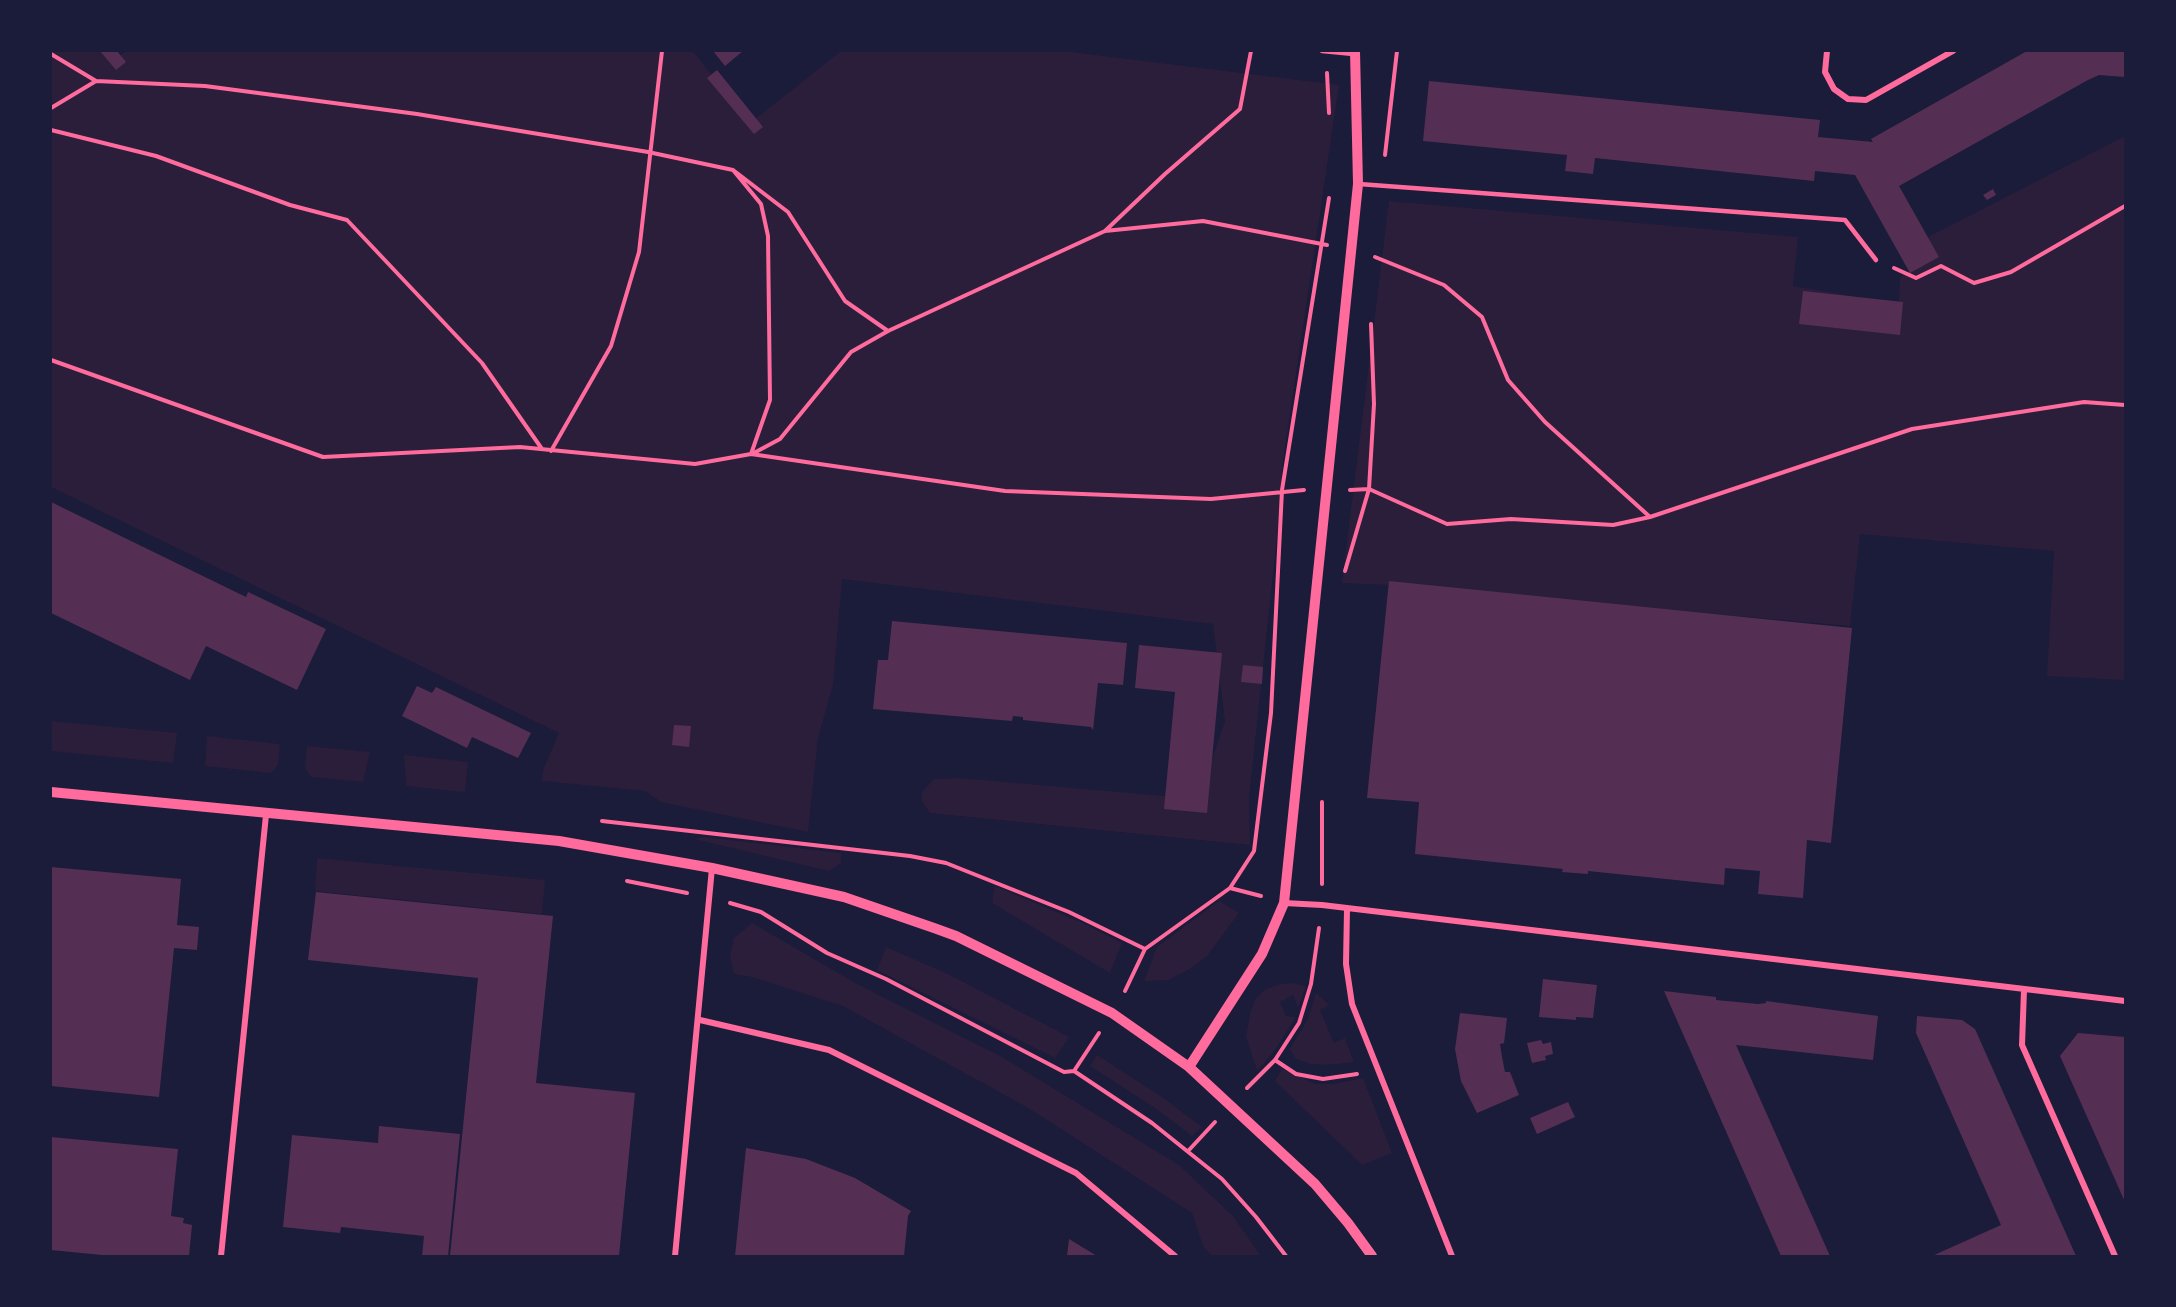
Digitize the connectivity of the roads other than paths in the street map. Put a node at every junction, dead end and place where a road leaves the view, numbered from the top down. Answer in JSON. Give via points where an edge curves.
{"nodes":[{"id":1,"x":1324,"y":51,"type":"edge"},
{"id":2,"x":1827,"y":51,"type":"edge"},
{"id":3,"x":1953,"y":51,"type":"edge"},
{"id":4,"x":1357,"y":52,"type":"edge"},
{"id":5,"x":1358,"y":184,"type":"junction"},
{"id":6,"x":1876,"y":260,"type":"road end"},
{"id":7,"x":51,"y":792,"type":"edge"},
{"id":8,"x":266,"y":815,"type":"junction"},
{"id":9,"x":712,"y":868,"type":"junction"},
{"id":10,"x":1284,"y":903,"type":"junction"},
{"id":11,"x":1347,"y":909,"type":"junction"},
{"id":12,"x":2024,"y":990,"type":"junction"},
{"id":13,"x":2125,"y":1001,"type":"edge"},
{"id":14,"x":700,"y":1020,"type":"junction"},
{"id":15,"x":1189,"y":1067,"type":"junction"},
{"id":16,"x":221,"y":1256,"type":"edge"},
{"id":17,"x":675,"y":1256,"type":"edge"},
{"id":18,"x":1175,"y":1256,"type":"edge"},
{"id":19,"x":1372,"y":1256,"type":"edge"},
{"id":20,"x":1452,"y":1256,"type":"edge"},
{"id":21,"x":2115,"y":1256,"type":"edge"}],
"edges":[{"from":1,"to":4,"type":"lane"},
{"from":2,"to":3,"type":"street","via":[[1825,72],[1834,89],[1848,99],[1866,100]]},
{"from":4,"to":5,"type":"street"},
{"from":5,"to":6,"type":"lane","via":[[1845,220]]},
{"from":5,"to":10,"type":"street"},
{"from":7,"to":8,"type":"street"},
{"from":8,"to":9,"type":"street","via":[[559,841]]},
{"from":8,"to":16,"type":"street"},
{"from":9,"to":14,"type":"street"},
{"from":9,"to":15,"type":"street","via":[[844,897],[956,936],[1112,1013]]},
{"from":10,"to":11,"type":"street"},
{"from":10,"to":15,"type":"street","via":[[1262,954]]},
{"from":11,"to":12,"type":"street"},
{"from":11,"to":20,"type":"street","via":[[1346,964],[1352,1004]]},
{"from":12,"to":13,"type":"street"},
{"from":12,"to":21,"type":"street","via":[[2022,1044]]},
{"from":14,"to":17,"type":"street"},
{"from":14,"to":18,"type":"street","via":[[830,1050],[1076,1173]]},
{"from":15,"to":19,"type":"street","via":[[1315,1184]]}]}
